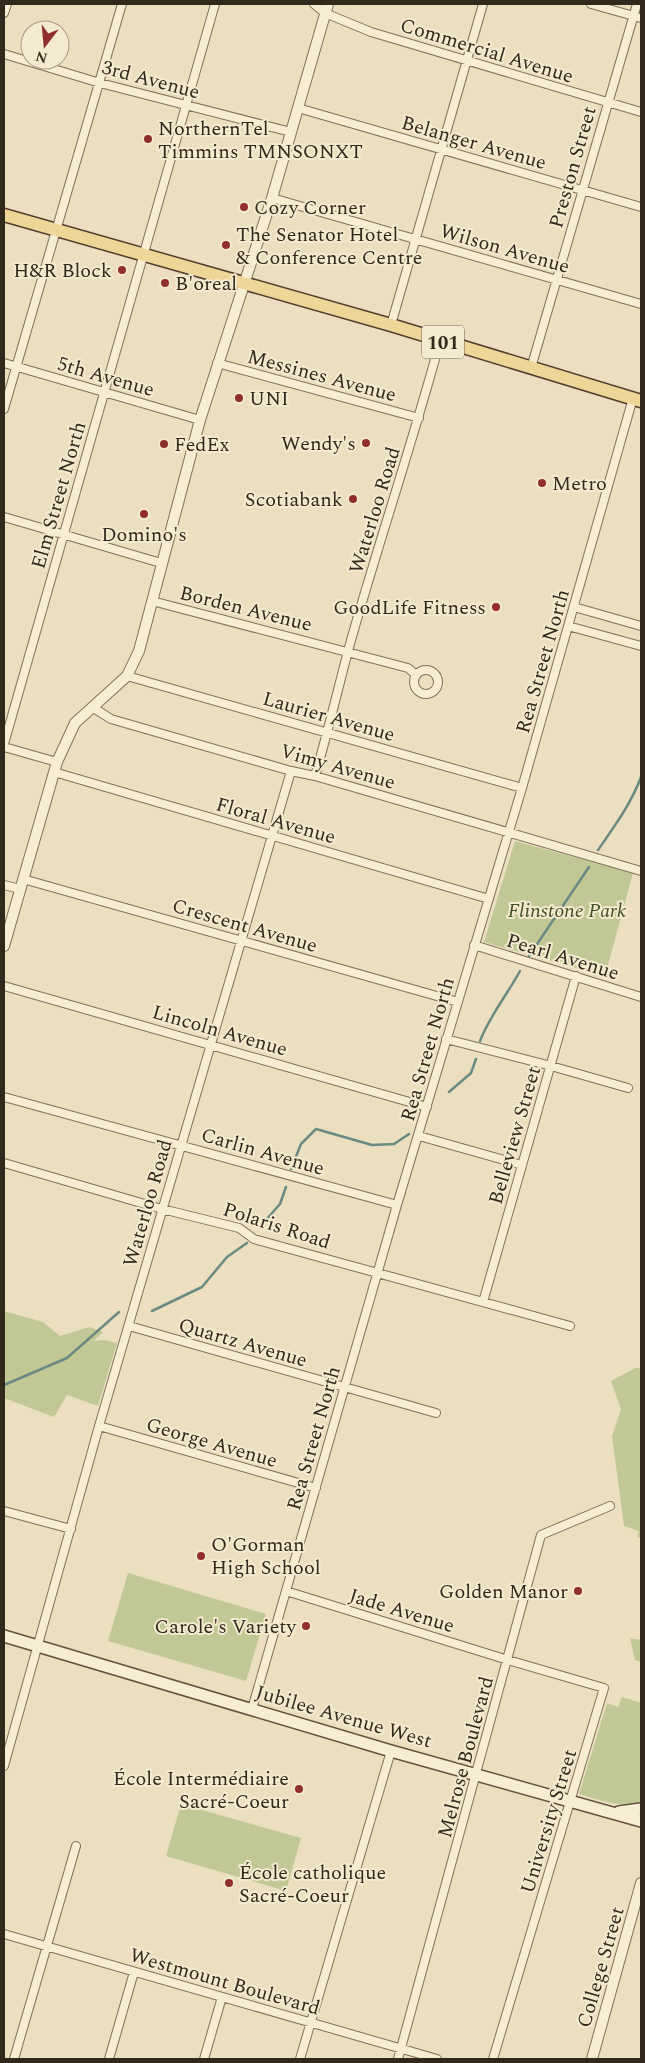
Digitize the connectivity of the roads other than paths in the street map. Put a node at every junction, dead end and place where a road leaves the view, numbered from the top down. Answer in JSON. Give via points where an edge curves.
{"nodes":[{"id":1,"x":7,"y":4,"type":"edge"},
{"id":2,"x":122,"y":4,"type":"edge"},
{"id":3,"x":215,"y":4,"type":"edge"},
{"id":4,"x":314,"y":4,"type":"edge"},
{"id":5,"x":483,"y":4,"type":"edge"},
{"id":6,"x":591,"y":4,"type":"edge"},
{"id":7,"x":638,"y":4,"type":"edge"},
{"id":8,"x":327,"y":8,"type":"edge"},
{"id":9,"x":4,"y":13,"type":"edge"},
{"id":10,"x":638,"y":17,"type":"edge"},
{"id":11,"x":4,"y":54,"type":"edge"},
{"id":12,"x":466,"y":62,"type":"junction"},
{"id":13,"x":100,"y":83,"type":"junction"},
{"id":14,"x":608,"y":103,"type":"junction"},
{"id":15,"x":186,"y":106,"type":"junction"},
{"id":16,"x":298,"y":108,"type":"junction"},
{"id":17,"x":641,"y":112,"type":"edge"},
{"id":18,"x":291,"y":132,"type":"junction"},
{"id":19,"x":441,"y":150,"type":"junction"},
{"id":20,"x":581,"y":190,"type":"junction"},
{"id":21,"x":272,"y":198,"type":"junction"},
{"id":22,"x":641,"y":208,"type":"edge"},
{"id":23,"x":4,"y":215,"type":"edge"},
{"id":24,"x":56,"y":230,"type":"junction"},
{"id":25,"x":416,"y":239,"type":"junction"},
{"id":26,"x":143,"y":255,"type":"junction"},
{"id":27,"x":557,"y":281,"type":"junction"},
{"id":28,"x":245,"y":284,"type":"junction"},
{"id":29,"x":641,"y":304,"type":"edge"},
{"id":30,"x":391,"y":325,"type":"junction"},
{"id":31,"x":440,"y":341,"type":"junction"},
{"id":32,"x":4,"y":363,"type":"edge"},
{"id":33,"x":217,"y":363,"type":"junction"},
{"id":34,"x":16,"y":366,"type":"junction"},
{"id":35,"x":531,"y":368,"type":"junction"},
{"id":36,"x":104,"y":392,"type":"junction"},
{"id":37,"x":637,"y":399,"type":"edge"},
{"id":38,"x":4,"y":409,"type":"edge"},
{"id":39,"x":419,"y":418,"type":"junction"},
{"id":40,"x":200,"y":420,"type":"junction"},
{"id":41,"x":4,"y":517,"type":"edge"},
{"id":42,"x":63,"y":534,"type":"junction"},
{"id":43,"x":161,"y":563,"type":"junction"},
{"id":44,"x":152,"y":601,"type":"junction"},
{"id":45,"x":574,"y":607,"type":"junction"},
{"id":46,"x":568,"y":626,"type":"junction"},
{"id":47,"x":641,"y":626,"type":"edge"},
{"id":48,"x":641,"y":646,"type":"edge"},
{"id":49,"x":348,"y":651,"type":"junction"},
{"id":50,"x":416,"y":675,"type":"dead end"},
{"id":51,"x":127,"y":676,"type":"junction"},
{"id":52,"x":92,"y":707,"type":"junction"},
{"id":53,"x":328,"y":732,"type":"junction"},
{"id":54,"x":4,"y":746,"type":"edge"},
{"id":55,"x":57,"y":762,"type":"junction"},
{"id":56,"x":291,"y":771,"type":"junction"},
{"id":57,"x":54,"y":772,"type":"junction"},
{"id":58,"x":315,"y":776,"type":"junction"},
{"id":59,"x":522,"y":788,"type":"junction"},
{"id":60,"x":509,"y":833,"type":"junction"},
{"id":61,"x":272,"y":836,"type":"junction"},
{"id":62,"x":641,"y":871,"type":"edge"},
{"id":63,"x":21,"y":884,"type":"junction"},
{"id":64,"x":4,"y":885,"type":"edge"},
{"id":65,"x":489,"y":898,"type":"junction"},
{"id":66,"x":242,"y":942,"type":"junction"},
{"id":67,"x":474,"y":945,"type":"junction"},
{"id":68,"x":4,"y":946,"type":"edge"},
{"id":69,"x":576,"y":976,"type":"junction"},
{"id":70,"x":4,"y":986,"type":"edge"},
{"id":71,"x":641,"y":997,"type":"edge"},
{"id":72,"x":458,"y":1002,"type":"junction"},
{"id":73,"x":446,"y":1039,"type":"junction"},
{"id":74,"x":211,"y":1044,"type":"junction"},
{"id":75,"x":550,"y":1066,"type":"junction"},
{"id":76,"x":628,"y":1088,"type":"dead end"},
{"id":77,"x":4,"y":1096,"type":"edge"},
{"id":78,"x":427,"y":1107,"type":"junction"},
{"id":79,"x":419,"y":1136,"type":"junction"},
{"id":80,"x":180,"y":1145,"type":"junction"},
{"id":81,"x":4,"y":1163,"type":"edge"},
{"id":82,"x":522,"y":1165,"type":"junction"},
{"id":83,"x":397,"y":1205,"type":"junction"},
{"id":84,"x":162,"y":1209,"type":"junction"},
{"id":85,"x":378,"y":1273,"type":"junction"},
{"id":86,"x":483,"y":1302,"type":"junction"},
{"id":87,"x":129,"y":1326,"type":"junction"},
{"id":88,"x":570,"y":1326,"type":"dead end"},
{"id":89,"x":345,"y":1388,"type":"junction"},
{"id":90,"x":436,"y":1412,"type":"dead end"},
{"id":91,"x":99,"y":1426,"type":"junction"},
{"id":92,"x":316,"y":1488,"type":"junction"},
{"id":93,"x":610,"y":1506,"type":"dead end"},
{"id":94,"x":4,"y":1511,"type":"edge"},
{"id":95,"x":71,"y":1529,"type":"junction"},
{"id":96,"x":286,"y":1591,"type":"junction"},
{"id":97,"x":4,"y":1636,"type":"edge"},
{"id":98,"x":38,"y":1646,"type":"junction"},
{"id":99,"x":508,"y":1660,"type":"junction"},
{"id":100,"x":252,"y":1709,"type":"junction"},
{"id":101,"x":391,"y":1751,"type":"junction"},
{"id":102,"x":4,"y":1766,"type":"edge"},
{"id":103,"x":477,"y":1774,"type":"junction"},
{"id":104,"x":571,"y":1801,"type":"junction"},
{"id":105,"x":641,"y":1809,"type":"edge"},
{"id":106,"x":608,"y":1812,"type":"junction"},
{"id":107,"x":641,"y":1821,"type":"edge"},
{"id":108,"x":76,"y":1846,"type":"dead end"},
{"id":109,"x":641,"y":1884,"type":"edge"},
{"id":110,"x":4,"y":1934,"type":"edge"},
{"id":111,"x":47,"y":1947,"type":"junction"},
{"id":112,"x":134,"y":1972,"type":"junction"},
{"id":113,"x":222,"y":1997,"type":"junction"},
{"id":114,"x":310,"y":2023,"type":"junction"},
{"id":115,"x":401,"y":2049,"type":"junction"},
{"id":116,"x":14,"y":2059,"type":"edge"},
{"id":117,"x":109,"y":2059,"type":"edge"},
{"id":118,"x":204,"y":2059,"type":"edge"},
{"id":119,"x":300,"y":2059,"type":"edge"},
{"id":120,"x":398,"y":2059,"type":"edge"},
{"id":121,"x":437,"y":2059,"type":"edge"},
{"id":122,"x":493,"y":2059,"type":"edge"},
{"id":123,"x":592,"y":2059,"type":"edge"}],
"edges":[{"from":1,"to":9,"type":"street"},
{"from":2,"to":13,"type":"street"},
{"from":3,"to":15,"type":"street","name":"Elm Street North"},
{"from":4,"to":8,"type":"street","name":"Commercial Avenue"},
{"from":5,"to":12,"type":"street"},
{"from":6,"to":10,"type":"street"},
{"from":7,"to":10,"type":"street","name":"Preston Street"},
{"from":8,"to":12,"type":"street","name":"Commercial Avenue","via":[[372,32]]},
{"from":8,"to":16,"type":"street"},
{"from":10,"to":14,"type":"street","name":"Preston Street"},
{"from":11,"to":13,"type":"street","name":"3rd Avenue"},
{"from":12,"to":14,"type":"street","name":"Commercial Avenue"},
{"from":12,"to":19,"type":"street"},
{"from":13,"to":15,"type":"street","name":"3rd Avenue"},
{"from":13,"to":24,"type":"street"},
{"from":14,"to":17,"type":"street","name":"Commercial Avenue"},
{"from":14,"to":20,"type":"street","name":"Preston Street"},
{"from":15,"to":18,"type":"street","name":"3rd Avenue"},
{"from":15,"to":26,"type":"street","name":"Elm Street North"},
{"from":16,"to":18,"type":"street"},
{"from":16,"to":19,"type":"street","name":"Belanger Avenue"},
{"from":18,"to":21,"type":"street"},
{"from":19,"to":20,"type":"street","name":"Belanger Avenue"},
{"from":19,"to":25,"type":"street"},
{"from":20,"to":22,"type":"street","name":"Belanger Avenue"},
{"from":20,"to":27,"type":"street","name":"Preston Street"},
{"from":21,"to":25,"type":"street","name":"Wilson Avenue"},
{"from":21,"to":28,"type":"street"},
{"from":23,"to":24,"type":"main road","number":"101"},
{"from":24,"to":26,"type":"main road","number":"101"},
{"from":24,"to":34,"type":"street"},
{"from":25,"to":27,"type":"street","name":"Wilson Avenue"},
{"from":25,"to":30,"type":"street"},
{"from":26,"to":28,"type":"main road","number":"101"},
{"from":26,"to":36,"type":"street","name":"Elm Street North"},
{"from":27,"to":29,"type":"street","name":"Wilson Avenue"},
{"from":27,"to":35,"type":"street","name":"Preston Street"},
{"from":28,"to":30,"type":"main road","number":"101"},
{"from":28,"to":33,"type":"street"},
{"from":30,"to":31,"type":"main road","number":"101"},
{"from":31,"to":35,"type":"main road","number":"101"},
{"from":31,"to":39,"type":"street","name":"Waterloo Road"},
{"from":32,"to":34,"type":"street","name":"5th Avenue"},
{"from":33,"to":39,"type":"street","name":"Messines Avenue"},
{"from":33,"to":40,"type":"street"},
{"from":34,"to":36,"type":"street","name":"5th Avenue"},
{"from":34,"to":38,"type":"street"},
{"from":35,"to":37,"type":"main road","number":"101"},
{"from":36,"to":40,"type":"street","name":"5th Avenue"},
{"from":36,"to":42,"type":"street","name":"Elm Street North"},
{"from":37,"to":45,"type":"street","name":"Rea Street North"},
{"from":39,"to":49,"type":"street","name":"Waterloo Road"},
{"from":40,"to":43,"type":"street"},
{"from":41,"to":42,"type":"street"},
{"from":42,"to":43,"type":"street"},
{"from":42,"to":54,"type":"street","name":"Elm Street North"},
{"from":43,"to":44,"type":"street"},
{"from":44,"to":49,"type":"street","name":"Borden Avenue"},
{"from":44,"to":51,"type":"street","via":[[139,651]]},
{"from":45,"to":46,"type":"street","name":"Rea Street North"},
{"from":45,"to":47,"type":"street"},
{"from":46,"to":48,"type":"street"},
{"from":46,"to":59,"type":"street","name":"Rea Street North"},
{"from":49,"to":50,"type":"street","name":"Borden Avenue","via":[[408,668]]},
{"from":49,"to":53,"type":"street","name":"Waterloo Road"},
{"from":51,"to":52,"type":"street"},
{"from":51,"to":53,"type":"street","name":"Laurier Avenue"},
{"from":52,"to":55,"type":"street","via":[[75,723]]},
{"from":52,"to":56,"type":"street","name":"Vimy Avenue","via":[[111,719]]},
{"from":53,"to":58,"type":"street","name":"Waterloo Road"},
{"from":53,"to":59,"type":"street","name":"Laurier Avenue"},
{"from":54,"to":55,"type":"street"},
{"from":55,"to":57,"type":"street"},
{"from":56,"to":58,"type":"street","name":"Vimy Avenue"},
{"from":56,"to":61,"type":"street","name":"Waterloo Road"},
{"from":57,"to":61,"type":"street","name":"Floral Avenue"},
{"from":57,"to":63,"type":"street"},
{"from":58,"to":60,"type":"street","name":"Vimy Avenue"},
{"from":59,"to":60,"type":"street","name":"Rea Street North"},
{"from":60,"to":62,"type":"street","name":"Vimy Avenue"},
{"from":60,"to":65,"type":"street","name":"Rea Street North"},
{"from":61,"to":65,"type":"street","name":"Floral Avenue"},
{"from":61,"to":66,"type":"street","name":"Waterloo Road"},
{"from":63,"to":64,"type":"street","name":"Crescent Avenue"},
{"from":63,"to":66,"type":"street","name":"Crescent Avenue"},
{"from":63,"to":68,"type":"street"},
{"from":65,"to":67,"type":"street","name":"Rea Street North"},
{"from":66,"to":72,"type":"street","name":"Crescent Avenue"},
{"from":66,"to":74,"type":"street","name":"Waterloo Road"},
{"from":67,"to":69,"type":"street","name":"Pearl Avenue"},
{"from":67,"to":72,"type":"street","name":"Rea Street North"},
{"from":69,"to":71,"type":"street","name":"Pearl Avenue"},
{"from":69,"to":75,"type":"street","name":"Belleview Street"},
{"from":70,"to":74,"type":"street","name":"Lincoln Avenue"},
{"from":72,"to":73,"type":"street","name":"Rea Street North"},
{"from":73,"to":75,"type":"street"},
{"from":73,"to":78,"type":"street","name":"Rea Street North"},
{"from":74,"to":78,"type":"street","name":"Lincoln Avenue"},
{"from":74,"to":80,"type":"street","name":"Waterloo Road"},
{"from":75,"to":76,"type":"street"},
{"from":75,"to":82,"type":"street","name":"Belleview Street"},
{"from":77,"to":80,"type":"street","name":"Carlin Avenue"},
{"from":78,"to":79,"type":"street","name":"Rea Street North"},
{"from":79,"to":82,"type":"street"},
{"from":79,"to":83,"type":"street","name":"Rea Street North"},
{"from":80,"to":83,"type":"street","name":"Carlin Avenue"},
{"from":80,"to":84,"type":"street","name":"Waterloo Road"},
{"from":81,"to":84,"type":"street","name":"Polaris Road"},
{"from":82,"to":86,"type":"street","name":"Belleview Street"},
{"from":83,"to":85,"type":"street","name":"Rea Street North"},
{"from":84,"to":85,"type":"street","name":"Polaris Road","via":[[239,1228],[254,1239]]},
{"from":84,"to":87,"type":"street","name":"Waterloo Road"},
{"from":85,"to":86,"type":"street","name":"Polaris Road"},
{"from":85,"to":89,"type":"street","name":"Rea Street North"},
{"from":86,"to":88,"type":"street","name":"Polaris Road"},
{"from":87,"to":89,"type":"street","name":"Quartz Avenue"},
{"from":87,"to":91,"type":"street","name":"Waterloo Road"},
{"from":89,"to":90,"type":"street","name":"Quartz Avenue"},
{"from":89,"to":92,"type":"street","name":"Rea Street North"},
{"from":91,"to":92,"type":"street","name":"George Avenue"},
{"from":91,"to":95,"type":"street","name":"Waterloo Road"},
{"from":92,"to":96,"type":"street","name":"Rea Street North"},
{"from":93,"to":99,"type":"street","name":"Melrose Boulevard","via":[[540,1535]]},
{"from":94,"to":95,"type":"street"},
{"from":95,"to":98,"type":"street","name":"Waterloo Road"},
{"from":96,"to":99,"type":"street","name":"Jade Avenue"},
{"from":96,"to":100,"type":"street","name":"Rea Street North"},
{"from":97,"to":98,"type":"main road","name":"Jubilee Avenue West"},
{"from":98,"to":100,"type":"main road","name":"Jubilee Avenue West"},
{"from":98,"to":102,"type":"street","name":"Waterloo Road"},
{"from":99,"to":103,"type":"street","name":"Melrose Boulevard"},
{"from":99,"to":104,"type":"street","name":"University Street","via":[[604,1688]]},
{"from":100,"to":101,"type":"main road","name":"Jubilee Avenue West"},
{"from":101,"to":103,"type":"main road","name":"Jubilee Avenue West"},
{"from":101,"to":114,"type":"street"},
{"from":103,"to":104,"type":"main road","name":"Jubilee Avenue West"},
{"from":103,"to":115,"type":"street","name":"Melrose Boulevard"},
{"from":104,"to":106,"type":"main road","name":"Jubilee Avenue West"},
{"from":104,"to":122,"type":"street","name":"University Street"},
{"from":105,"to":106,"type":"main road"},
{"from":106,"to":107,"type":"main road","name":"Jubilee Avenue West"},
{"from":108,"to":111,"type":"street"},
{"from":109,"to":123,"type":"street","name":"College Street"},
{"from":110,"to":111,"type":"street","name":"Westmount Boulevard"},
{"from":111,"to":112,"type":"street","name":"Westmount Boulevard"},
{"from":111,"to":116,"type":"street"},
{"from":112,"to":113,"type":"street","name":"Westmount Boulevard"},
{"from":112,"to":117,"type":"street"},
{"from":113,"to":114,"type":"street","name":"Westmount Boulevard"},
{"from":113,"to":118,"type":"street"},
{"from":114,"to":115,"type":"street","name":"Westmount Boulevard"},
{"from":114,"to":119,"type":"street"},
{"from":115,"to":120,"type":"street","name":"Melrose Boulevard"},
{"from":115,"to":121,"type":"street","name":"Westmount Boulevard"}]}
